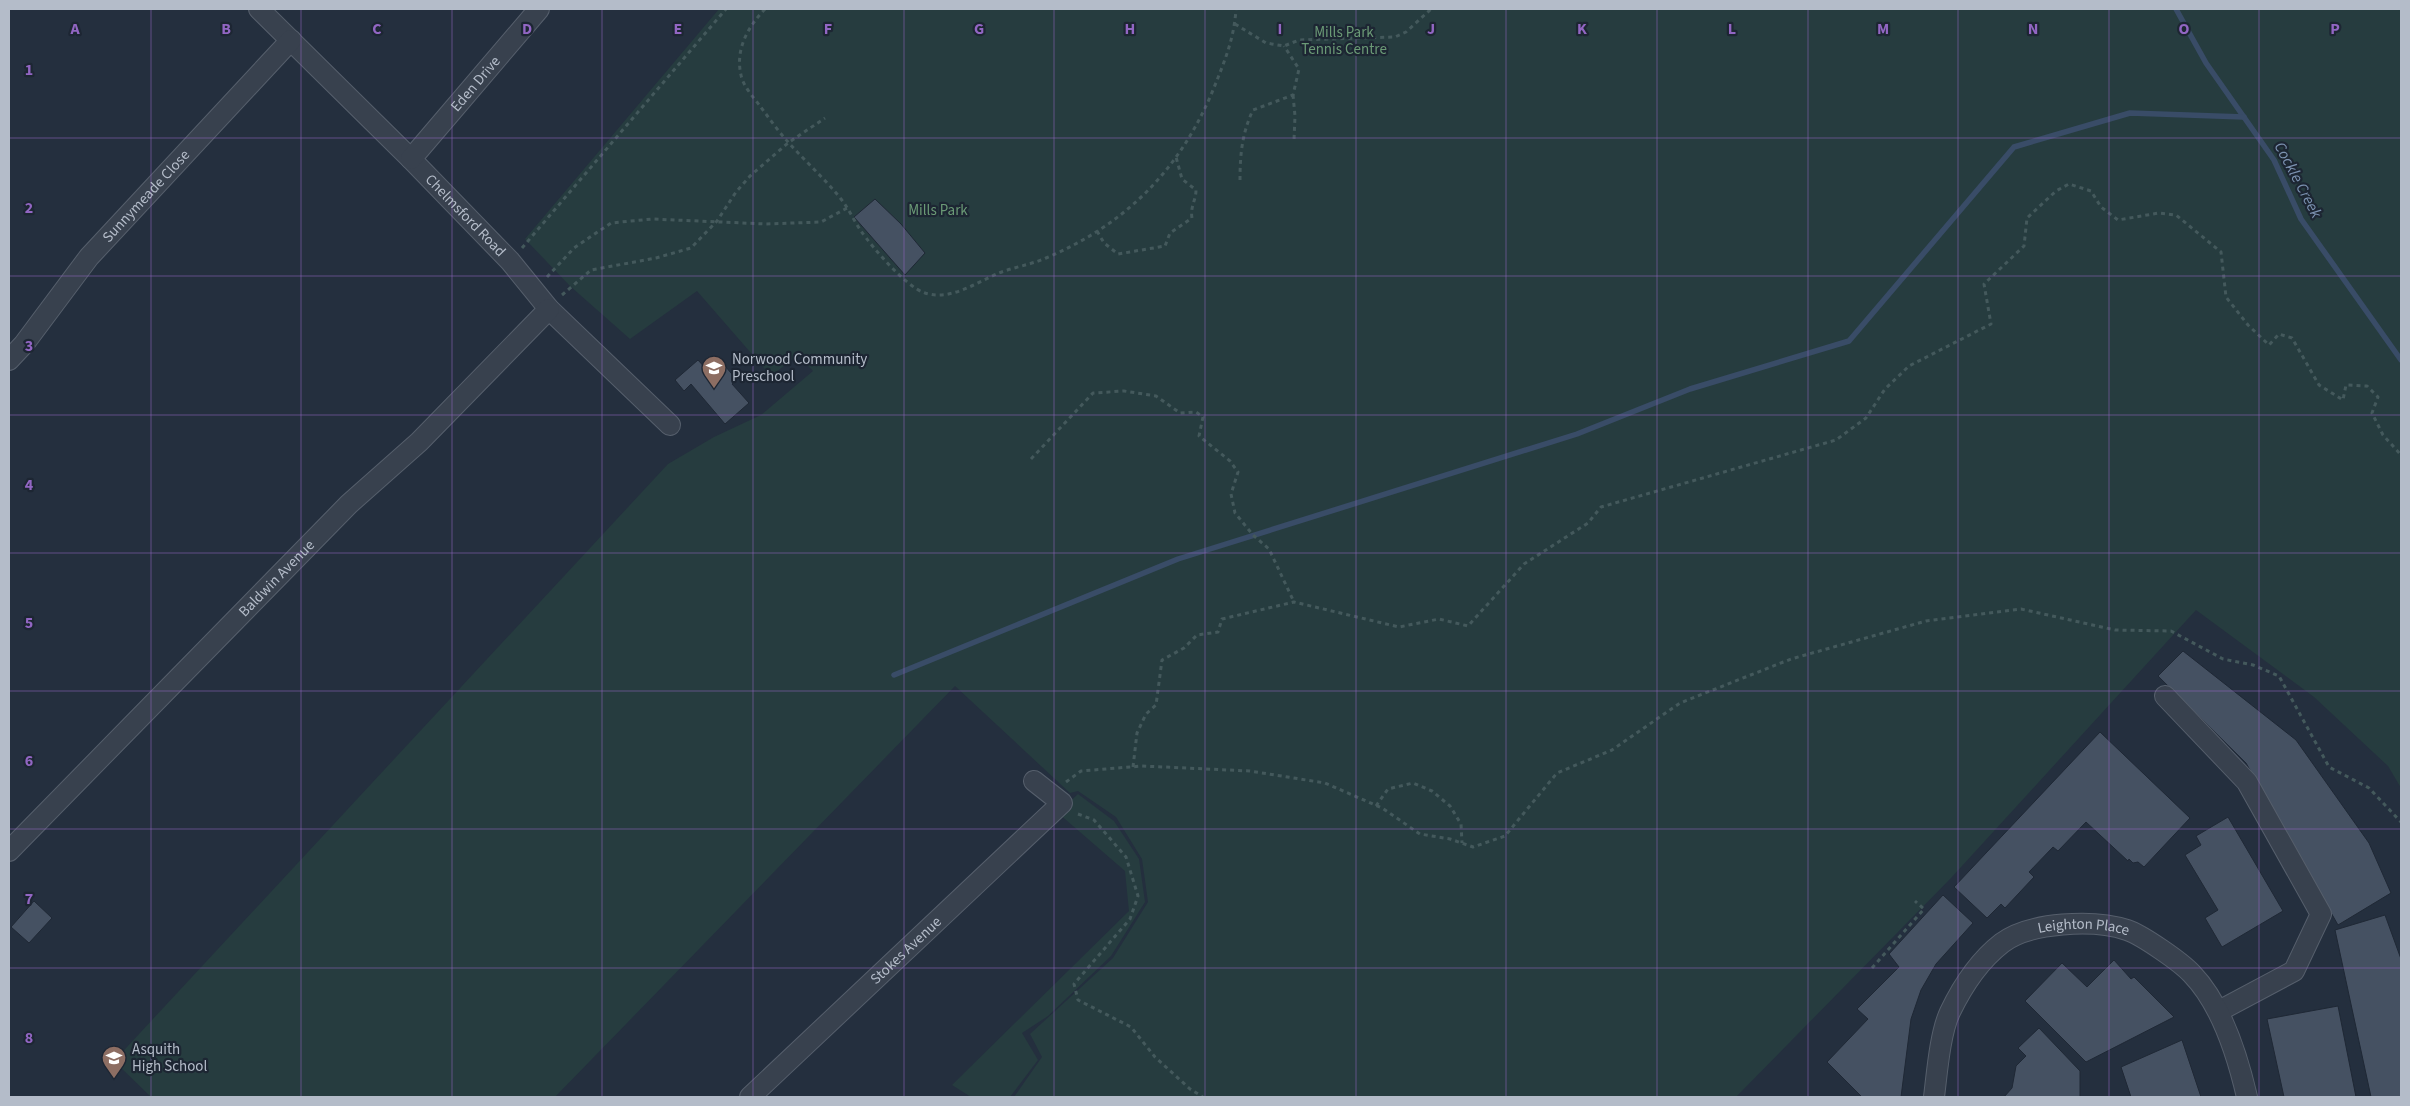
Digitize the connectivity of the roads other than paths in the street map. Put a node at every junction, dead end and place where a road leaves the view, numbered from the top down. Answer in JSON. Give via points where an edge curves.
{"nodes":[{"id":1,"x":259,"y":9,"type":"edge"},
{"id":2,"x":539,"y":9,"type":"edge"},
{"id":3,"x":291,"y":40,"type":"junction"},
{"id":4,"x":411,"y":159,"type":"junction"},
{"id":5,"x":549,"y":309,"type":"junction"},
{"id":6,"x":9,"y":360,"type":"edge"},
{"id":7,"x":670,"y":424,"type":"dead end"},
{"id":8,"x":2165,"y":696,"type":"dead end"},
{"id":9,"x":1034,"y":781,"type":"dead end"},
{"id":10,"x":9,"y":850,"type":"edge"},
{"id":11,"x":2219,"y":1011,"type":"junction"},
{"id":12,"x":750,"y":1097,"type":"edge"},
{"id":13,"x":1934,"y":1097,"type":"edge"},
{"id":14,"x":2247,"y":1097,"type":"edge"}],
"edges":[{"from":1,"to":3,"type":"street","name":"Chelmsford Road"},
{"from":2,"to":4,"type":"street","name":"Eden Drive"},
{"from":3,"to":4,"type":"street","name":"Chelmsford Road"},
{"from":3,"to":6,"type":"street","name":"Sunnymeade Close","via":[[89,258]]},
{"from":4,"to":5,"type":"street","name":"Chelmsford Road","via":[[510,262]]},
{"from":5,"to":7,"type":"street","name":"Chelmsford Road"},
{"from":5,"to":10,"type":"street","name":"Baldwin Avenue","via":[[418,442],[330,523]]},
{"from":8,"to":11,"type":"street","via":[[2247,782],[2321,914],[2294,971]]},
{"from":9,"to":12,"type":"street","name":"Stokes Avenue","via":[[1069,808]]},
{"from":11,"to":13,"type":"street","name":"Leighton Place","via":[[2192,974],[2127,930],[2083,923],[2030,930],[2003,943],[1975,970],[1952,1010],[1938,1065]]},
{"from":11,"to":14,"type":"street","name":"Leighton Place"}]}
